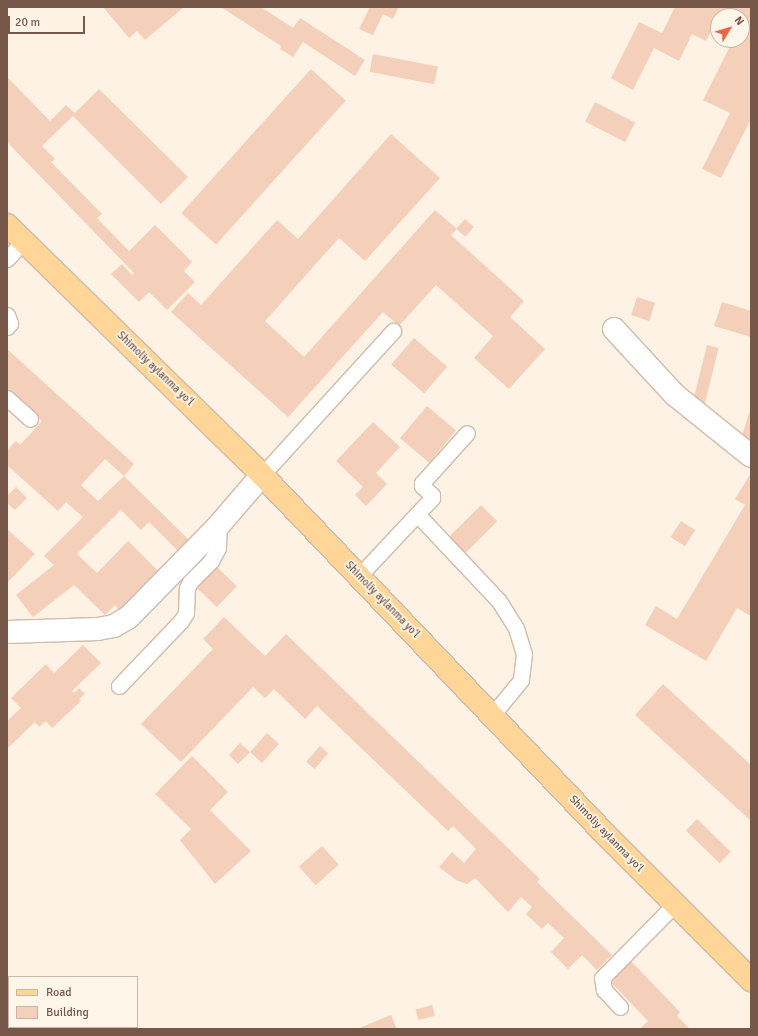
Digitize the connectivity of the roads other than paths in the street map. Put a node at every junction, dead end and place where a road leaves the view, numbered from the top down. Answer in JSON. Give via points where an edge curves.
{"nodes":[{"id":1,"x":7,"y":225,"type":"edge"},
{"id":2,"x":23,"y":241,"type":"junction"},
{"id":3,"x":7,"y":259,"type":"edge"},
{"id":4,"x":7,"y":315,"type":"edge"},
{"id":5,"x":7,"y":327,"type":"edge"},
{"id":6,"x":614,"y":329,"type":"dead end"},
{"id":7,"x":393,"y":331,"type":"dead end"},
{"id":8,"x":7,"y":398,"type":"edge"},
{"id":9,"x":30,"y":419,"type":"dead end"},
{"id":10,"x":467,"y":433,"type":"dead end"},
{"id":11,"x":751,"y":456,"type":"edge"},
{"id":12,"x":262,"y":475,"type":"junction"},
{"id":13,"x":417,"y":514,"type":"junction"},
{"id":14,"x":219,"y":525,"type":"junction"},
{"id":15,"x":359,"y":576,"type":"junction"},
{"id":16,"x":7,"y":632,"type":"edge"},
{"id":17,"x":119,"y":686,"type":"dead end"},
{"id":18,"x":492,"y":715,"type":"junction"},
{"id":19,"x":675,"y":904,"type":"junction"},
{"id":20,"x":751,"y":980,"type":"edge"},
{"id":21,"x":620,"y":1007,"type":"dead end"}],
"edges":[{"from":1,"to":2,"type":"main road","name":"Shimoliy aylanma yoʻl"},
{"from":2,"to":3,"type":"lane"},
{"from":2,"to":12,"type":"main road","name":"Shimoliy aylanma yoʻl"},
{"from":4,"to":5,"type":"lane","via":[[10,323]]},
{"from":6,"to":11,"type":"street","via":[[675,395]]},
{"from":7,"to":12,"type":"lane"},
{"from":8,"to":9,"type":"lane"},
{"from":10,"to":13,"type":"lane","via":[[422,483],[432,498]]},
{"from":12,"to":14,"type":"street"},
{"from":12,"to":15,"type":"main road","name":"Shimoliy aylanma yoʻl"},
{"from":13,"to":15,"type":"lane"},
{"from":13,"to":18,"type":"lane","via":[[500,601],[516,628],[524,654],[521,680]]},
{"from":14,"to":16,"type":"street","via":[[129,617],[114,626],[98,629]]},
{"from":14,"to":17,"type":"lane","via":[[218,548],[211,561],[190,582],[187,588],[186,613],[181,622]]},
{"from":15,"to":18,"type":"main road","name":"Shimoliy aylanma yoʻl"},
{"from":18,"to":19,"type":"main road","name":"Shimoliy aylanma yoʻl"},
{"from":19,"to":20,"type":"main road","name":"Shimoliy aylanma yoʻl"},
{"from":19,"to":21,"type":"lane","via":[[602,978],[604,990]]}]}
